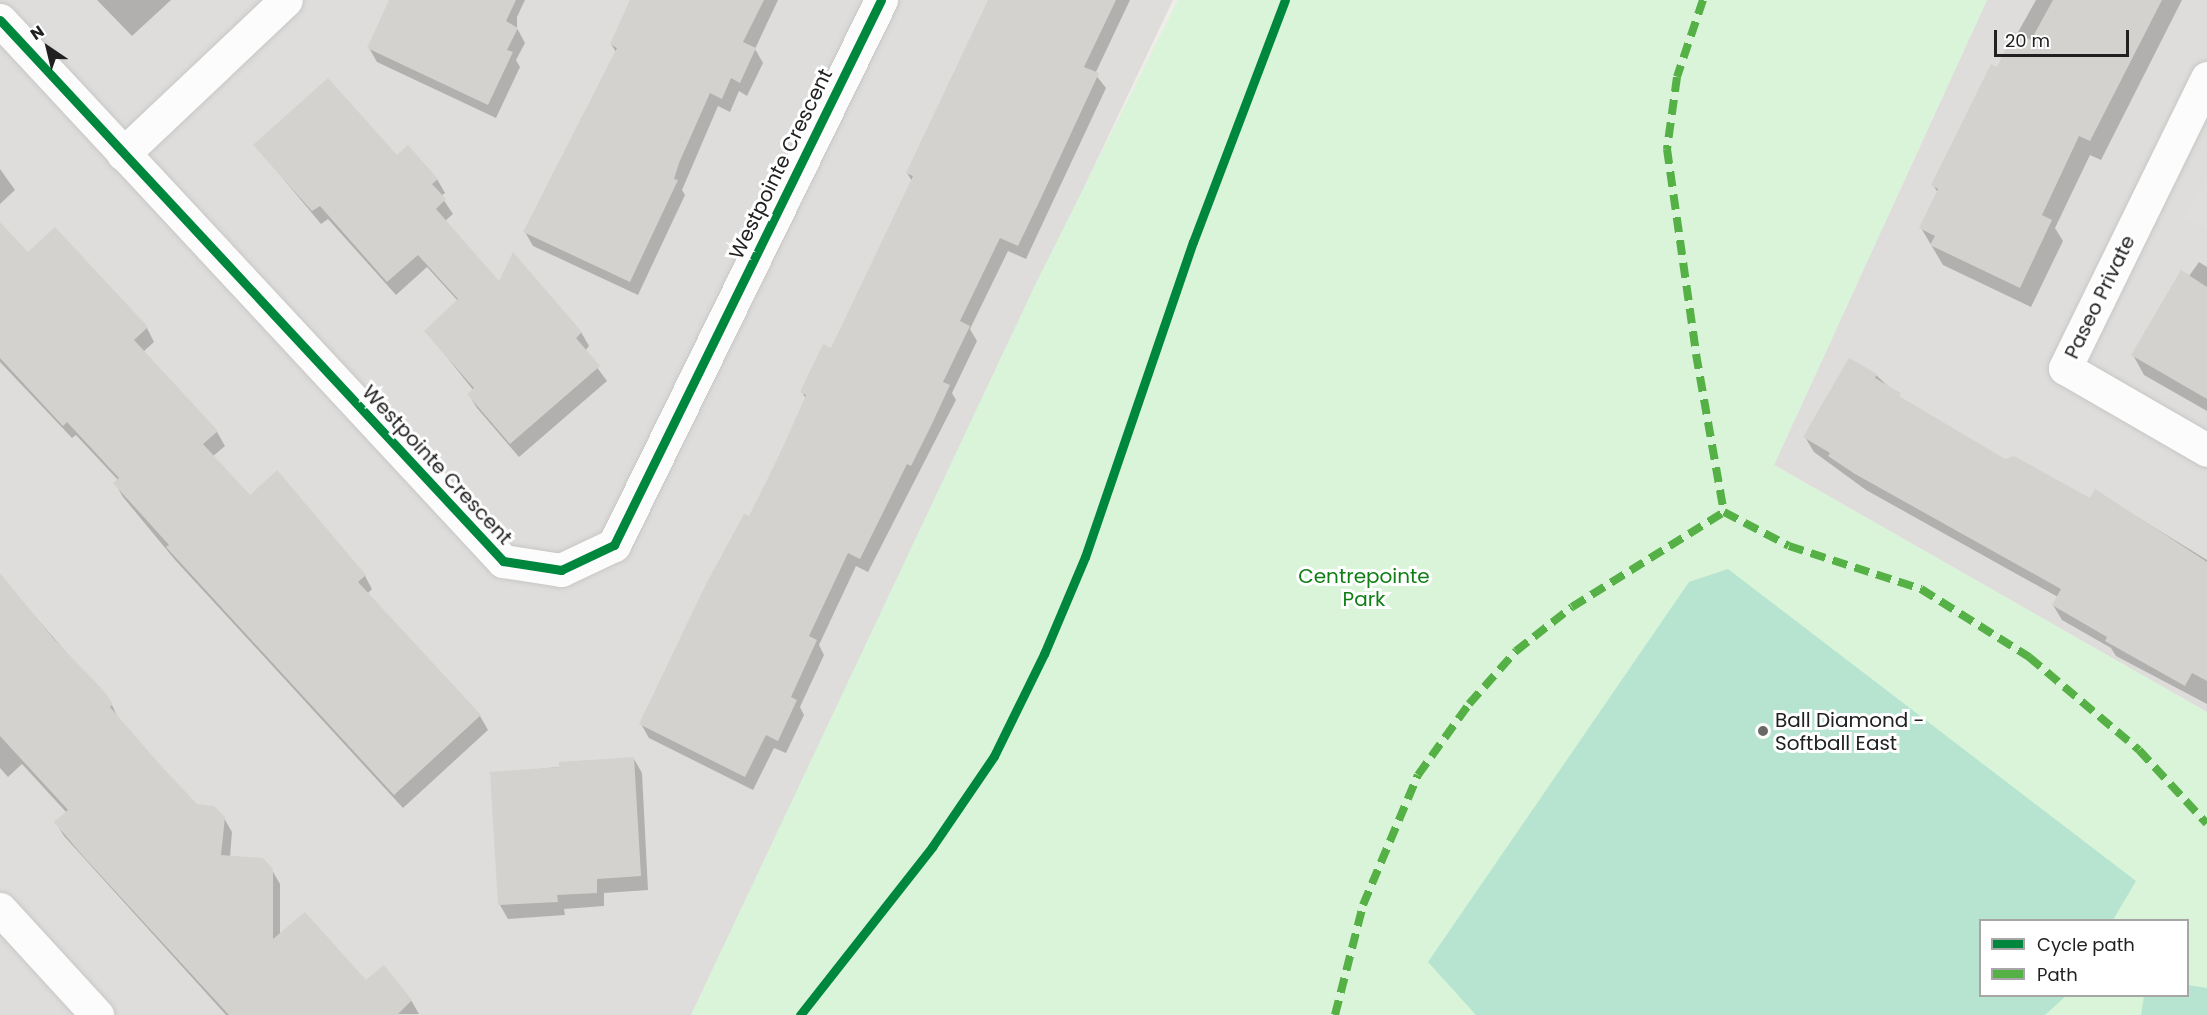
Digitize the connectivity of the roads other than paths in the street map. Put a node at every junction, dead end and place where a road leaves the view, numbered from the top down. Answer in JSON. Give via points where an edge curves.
{"nodes":[{"id":1,"x":286,"y":0,"type":"edge"},
{"id":2,"x":881,"y":0,"type":"edge"},
{"id":3,"x":0,"y":20,"type":"edge"},
{"id":4,"x":2207,"y":78,"type":"edge"},
{"id":5,"x":123,"y":154,"type":"junction"},
{"id":6,"x":2207,"y":450,"type":"edge"},
{"id":7,"x":0,"y":909,"type":"edge"},
{"id":8,"x":97,"y":1015,"type":"edge"}],
"edges":[{"from":1,"to":5,"type":"street"},
{"from":2,"to":5,"type":"street","name":"Westpointe Crescent","via":[[614,545],[561,570],[503,561]]},
{"from":3,"to":5,"type":"street","name":"Westpointe Crescent"},
{"from":4,"to":6,"type":"street","name":"Paseo Private","via":[[2065,368]]},
{"from":7,"to":8,"type":"street"}]}
